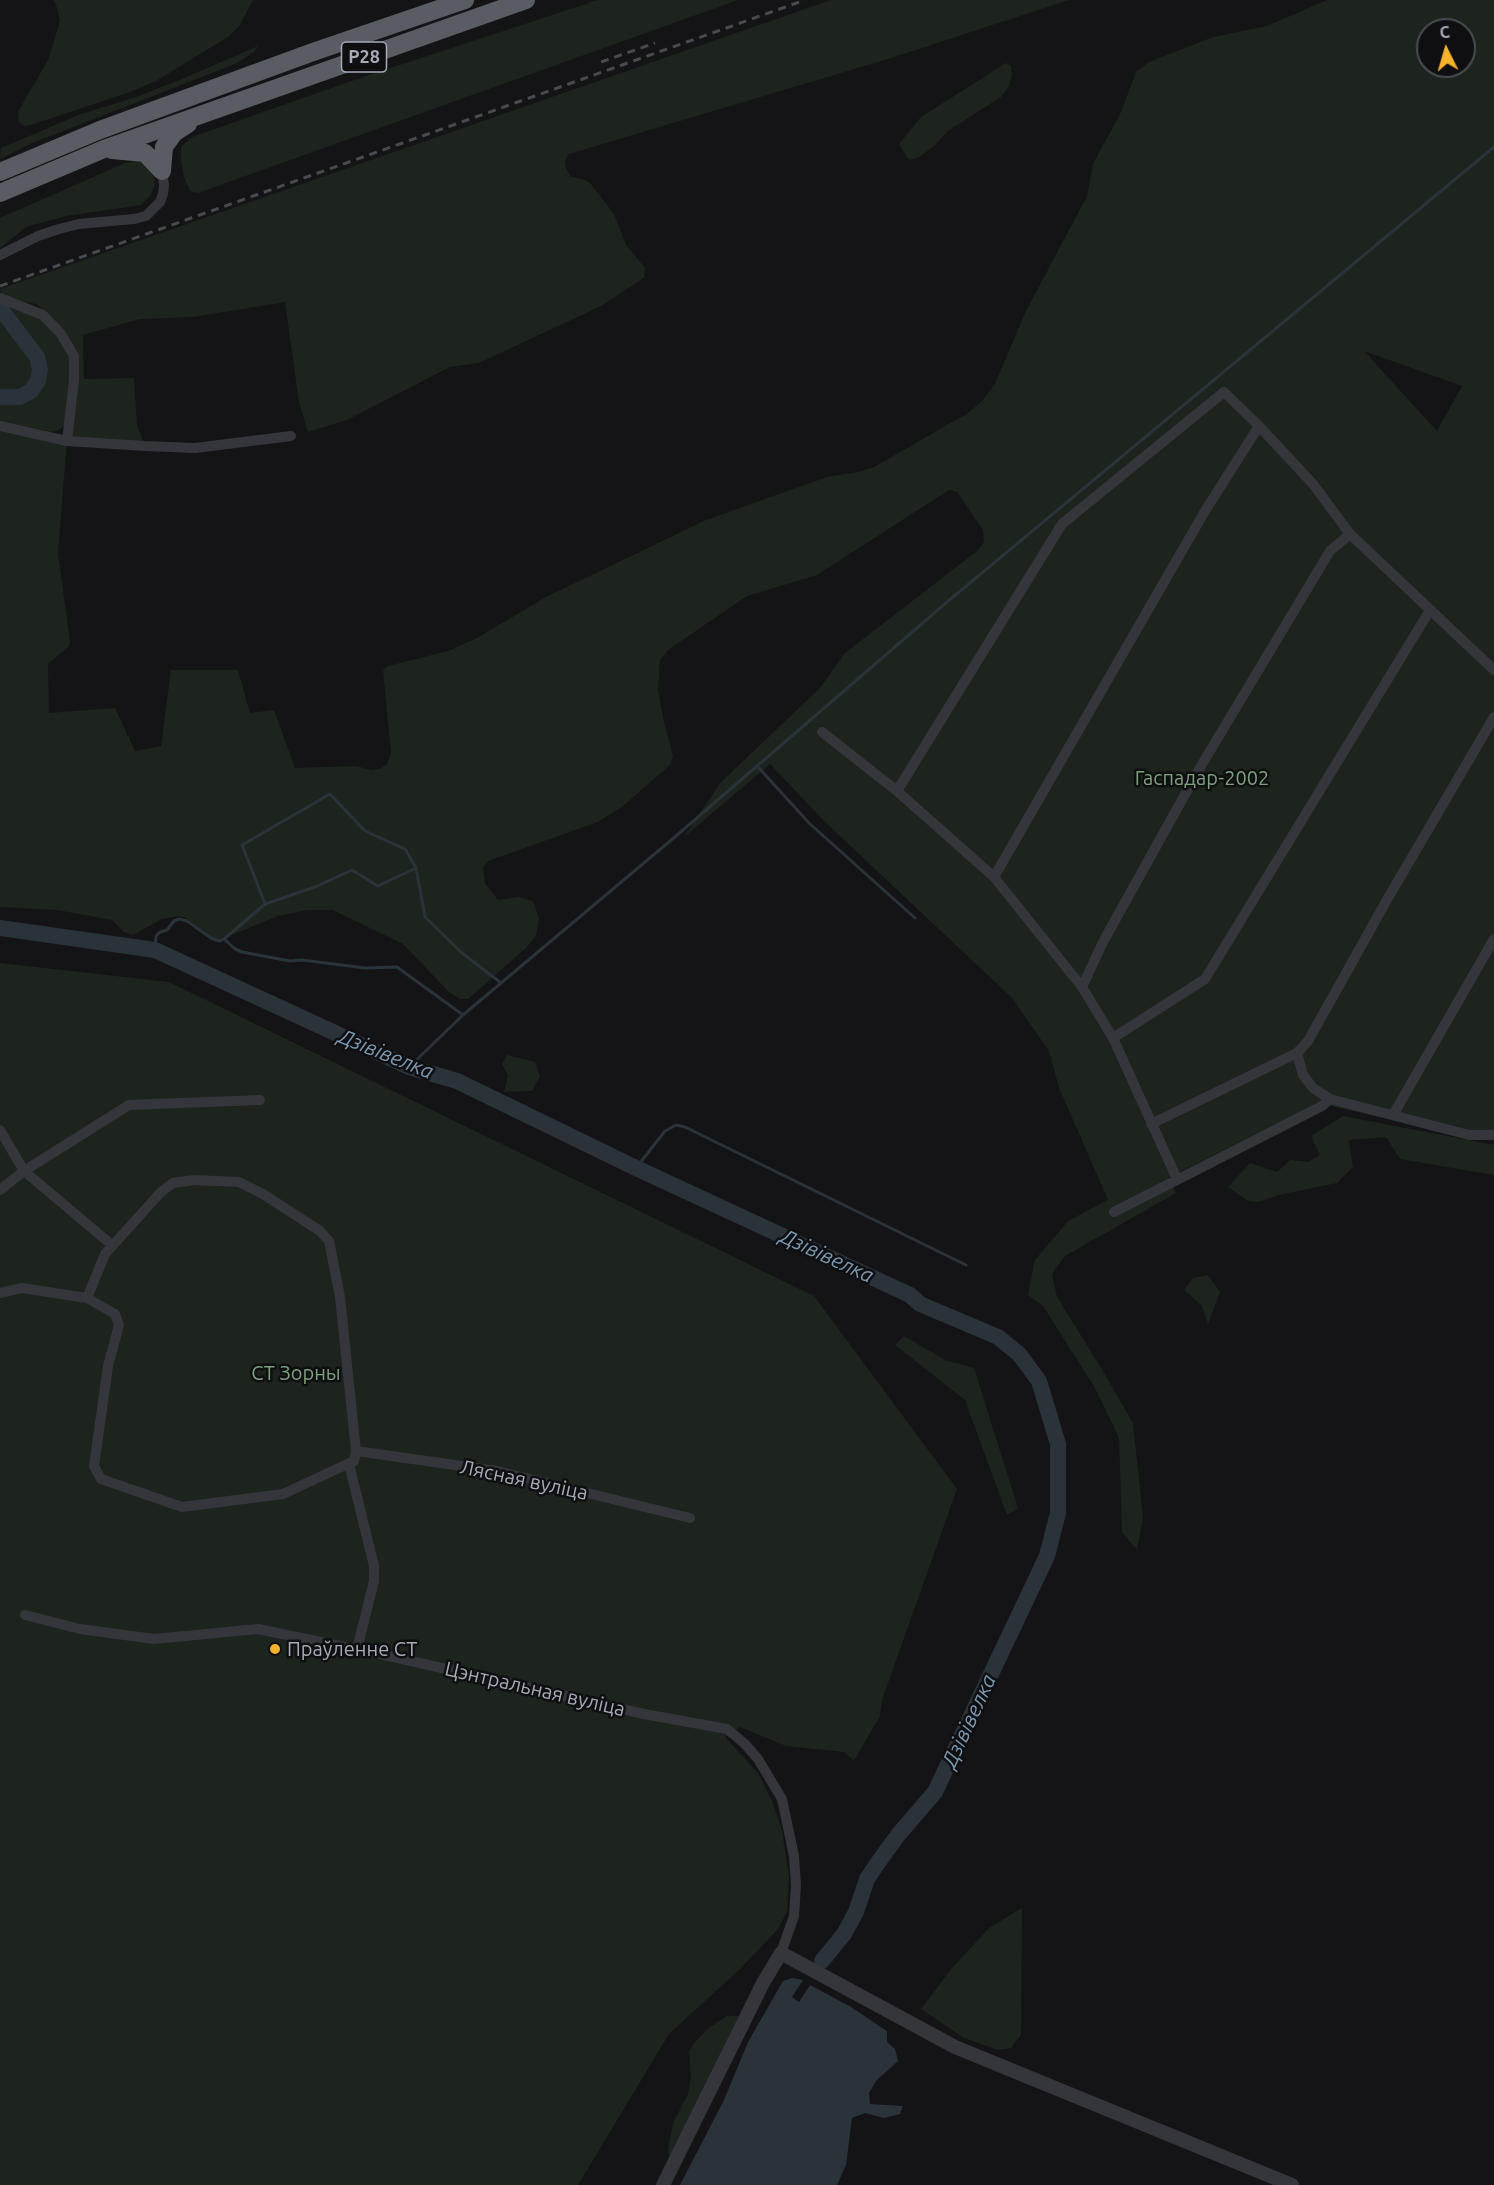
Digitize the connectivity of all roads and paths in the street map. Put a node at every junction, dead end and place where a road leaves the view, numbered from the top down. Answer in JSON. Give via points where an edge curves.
{"nodes":[{"id":1,"x":465,"y":0,"type":"edge"},
{"id":2,"x":526,"y":0,"type":"edge"},
{"id":3,"x":206,"y":112,"type":"junction"},
{"id":4,"x":104,"y":149,"type":"junction"},
{"id":5,"x":162,"y":171,"type":"junction"},
{"id":6,"x":0,"y":172,"type":"edge"},
{"id":7,"x":0,"y":193,"type":"edge"},
{"id":8,"x":0,"y":255,"type":"edge"},
{"id":9,"x":0,"y":298,"type":"edge"},
{"id":10,"x":0,"y":426,"type":"edge"},
{"id":11,"x":1259,"y":426,"type":"junction"},
{"id":12,"x":291,"y":436,"type":"dead end"},
{"id":13,"x":67,"y":441,"type":"junction"},
{"id":14,"x":1350,"y":534,"type":"junction"},
{"id":15,"x":1430,"y":610,"type":"junction"},
{"id":16,"x":1494,"y":670,"type":"edge"},
{"id":17,"x":1494,"y":717,"type":"edge"},
{"id":18,"x":822,"y":732,"type":"dead end"},
{"id":19,"x":897,"y":791,"type":"junction"},
{"id":20,"x":994,"y":877,"type":"junction"},
{"id":21,"x":1494,"y":939,"type":"edge"},
{"id":22,"x":1082,"y":987,"type":"junction"},
{"id":23,"x":1113,"y":1038,"type":"junction"},
{"id":24,"x":1297,"y":1053,"type":"junction"},
{"id":25,"x":1330,"y":1099,"type":"junction"},
{"id":26,"x":260,"y":1100,"type":"dead end"},
{"id":27,"x":1393,"y":1115,"type":"junction"},
{"id":28,"x":1150,"y":1124,"type":"junction"},
{"id":29,"x":0,"y":1130,"type":"edge"},
{"id":30,"x":1494,"y":1135,"type":"edge"},
{"id":31,"x":24,"y":1171,"type":"junction"},
{"id":32,"x":1177,"y":1179,"type":"junction"},
{"id":33,"x":0,"y":1190,"type":"edge"},
{"id":34,"x":1114,"y":1212,"type":"dead end"},
{"id":35,"x":112,"y":1245,"type":"junction"},
{"id":36,"x":0,"y":1293,"type":"edge"},
{"id":37,"x":87,"y":1298,"type":"junction"},
{"id":38,"x":356,"y":1451,"type":"junction"},
{"id":39,"x":349,"y":1464,"type":"junction"},
{"id":40,"x":690,"y":1518,"type":"dead end"},
{"id":41,"x":26,"y":1615,"type":"dead end"},
{"id":42,"x":357,"y":1649,"type":"junction"},
{"id":43,"x":781,"y":1953,"type":"junction"},
{"id":44,"x":663,"y":2185,"type":"edge"},
{"id":45,"x":1292,"y":2185,"type":"edge"}],
"edges":[{"from":1,"to":6,"type":"highway","number":"Р28","via":[[100,130]]},
{"from":2,"to":3,"type":"highway","number":"Р28"},
{"from":3,"to":4,"type":"highway","number":"Р28"},
{"from":3,"to":5,"type":"highway","via":[[169,138],[162,156]]},
{"from":4,"to":5,"type":"highway","via":[[145,153]]},
{"from":4,"to":7,"type":"highway","number":"Р28"},
{"from":5,"to":8,"type":"street","via":[[163,194],[146,216],[59,229]]},
{"from":9,"to":13,"type":"street","via":[[43,315],[74,356]]},
{"from":10,"to":13,"type":"street"},
{"from":11,"to":14,"type":"street","via":[[1313,484]]},
{"from":11,"to":19,"type":"street","via":[[1224,392],[1062,524]]},
{"from":11,"to":20,"type":"street","via":[[1204,511]]},
{"from":12,"to":13,"type":"street","via":[[195,448]]},
{"from":14,"to":15,"type":"street"},
{"from":14,"to":22,"type":"street","via":[[1330,551],[1198,771]]},
{"from":15,"to":16,"type":"street"},
{"from":15,"to":23,"type":"street","via":[[1205,979]]},
{"from":17,"to":24,"type":"street","via":[[1308,1041]]},
{"from":18,"to":19,"type":"street"},
{"from":19,"to":20,"type":"street"},
{"from":20,"to":22,"type":"street"},
{"from":21,"to":27,"type":"street"},
{"from":22,"to":23,"type":"street"},
{"from":23,"to":28,"type":"street"},
{"from":24,"to":25,"type":"street","via":[[1303,1075],[1313,1088]]},
{"from":24,"to":28,"type":"street"},
{"from":25,"to":27,"type":"street"},
{"from":25,"to":32,"type":"street"},
{"from":26,"to":31,"type":"street","via":[[129,1105]]},
{"from":27,"to":30,"type":"street","via":[[1469,1135]]},
{"from":28,"to":32,"type":"street"},
{"from":29,"to":31,"type":"street"},
{"from":31,"to":33,"type":"street"},
{"from":31,"to":35,"type":"street"},
{"from":32,"to":34,"type":"street"},
{"from":35,"to":37,"type":"street"},
{"from":35,"to":38,"type":"street","via":[[161,1192],[173,1183],[194,1180],[239,1182],[320,1231],[329,1241],[340,1297]]},
{"from":36,"to":37,"type":"street","via":[[22,1288]]},
{"from":37,"to":39,"type":"street","via":[[115,1314],[119,1325],[108,1366],[94,1466],[101,1479],[182,1507],[283,1494]]},
{"from":38,"to":39,"type":"street"},
{"from":38,"to":40,"type":"street","name":"Лясная вуліца","via":[[497,1471]]},
{"from":39,"to":42,"type":"street","via":[[374,1566],[374,1581]]},
{"from":41,"to":42,"type":"street","name":"Цэнтральная вуліца","via":[[80,1629],[154,1639],[258,1629]]},
{"from":42,"to":43,"type":"street","name":"Цэнтральная вуліца","via":[[727,1729],[758,1759],[782,1799],[796,1885],[794,1916]]},
{"from":43,"to":44,"type":"street","via":[[762,1983]]},
{"from":43,"to":45,"type":"street","via":[[955,2047]]}]}
